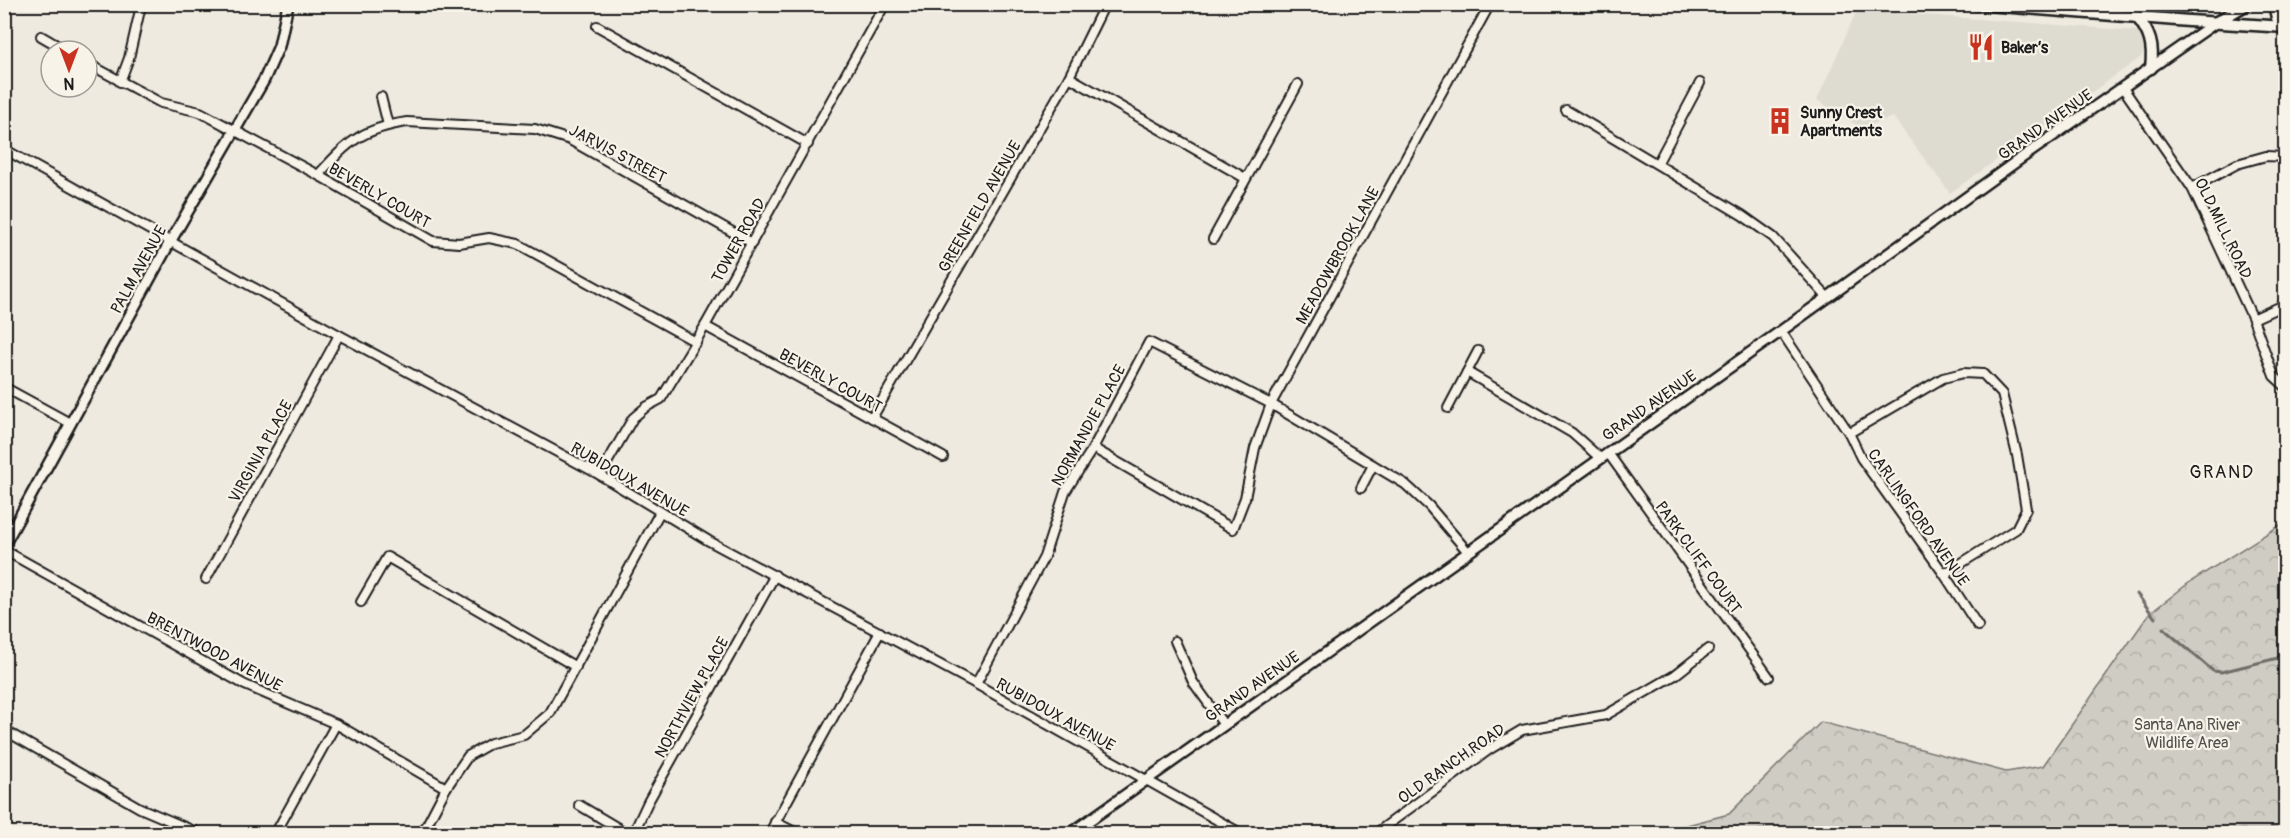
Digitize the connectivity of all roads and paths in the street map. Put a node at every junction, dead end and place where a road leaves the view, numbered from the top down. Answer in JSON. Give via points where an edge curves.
{"nodes":[{"id":1,"x":288,"y":4,"type":"edge"},
{"id":2,"x":885,"y":4,"type":"edge"},
{"id":3,"x":1105,"y":4,"type":"edge"},
{"id":4,"x":1490,"y":4,"type":"edge"},
{"id":5,"x":1975,"y":4,"type":"edge"},
{"id":6,"x":2247,"y":4,"type":"edge"},
{"id":7,"x":2274,"y":4,"type":"edge"},
{"id":8,"x":140,"y":10,"type":"dead end"},
{"id":9,"x":2136,"y":16,"type":"junction"},
{"id":10,"x":2215,"y":23,"type":"junction"},
{"id":11,"x":597,"y":26,"type":"dead end"},
{"id":12,"x":2285,"y":27,"type":"edge"},
{"id":13,"x":41,"y":36,"type":"dead end"},
{"id":14,"x":46,"y":39,"type":"edge"},
{"id":15,"x":2151,"y":68,"type":"junction"},
{"id":16,"x":99,"y":70,"type":"edge"},
{"id":17,"x":1069,"y":77,"type":"junction"},
{"id":18,"x":120,"y":82,"type":"junction"},
{"id":19,"x":1700,"y":83,"type":"dead end"},
{"id":20,"x":1298,"y":84,"type":"dead end"},
{"id":21,"x":2123,"y":88,"type":"junction"},
{"id":22,"x":381,"y":97,"type":"dead end"},
{"id":23,"x":1566,"y":110,"type":"dead end"},
{"id":24,"x":388,"y":125,"type":"junction"},
{"id":25,"x":235,"y":131,"type":"junction"},
{"id":26,"x":808,"y":144,"type":"junction"},
{"id":27,"x":4,"y":149,"type":"edge"},
{"id":28,"x":2286,"y":157,"type":"edge"},
{"id":29,"x":1657,"y":164,"type":"junction"},
{"id":30,"x":318,"y":175,"type":"junction"},
{"id":31,"x":1245,"y":178,"type":"junction"},
{"id":32,"x":2192,"y":188,"type":"junction"},
{"id":33,"x":1213,"y":239,"type":"dead end"},
{"id":34,"x":170,"y":242,"type":"junction"},
{"id":35,"x":752,"y":243,"type":"junction"},
{"id":36,"x":1827,"y":297,"type":"junction"},
{"id":37,"x":2286,"y":304,"type":"edge"},
{"id":38,"x":2253,"y":319,"type":"junction"},
{"id":39,"x":705,"y":326,"type":"junction"},
{"id":40,"x":1781,"y":331,"type":"junction"},
{"id":41,"x":339,"y":335,"type":"junction"},
{"id":42,"x":696,"y":342,"type":"junction"},
{"id":43,"x":1478,"y":351,"type":"dead end"},
{"id":44,"x":1467,"y":372,"type":"junction"},
{"id":45,"x":4,"y":387,"type":"edge"},
{"id":46,"x":2286,"y":387,"type":"edge"},
{"id":47,"x":1271,"y":404,"type":"junction"},
{"id":48,"x":1448,"y":408,"type":"dead end"},
{"id":49,"x":872,"y":418,"type":"junction"},
{"id":50,"x":70,"y":423,"type":"junction"},
{"id":51,"x":1849,"y":433,"type":"junction"},
{"id":52,"x":1093,"y":448,"type":"junction"},
{"id":53,"x":1604,"y":455,"type":"junction"},
{"id":54,"x":943,"y":457,"type":"dead end"},
{"id":55,"x":1373,"y":465,"type":"junction"},
{"id":56,"x":600,"y":476,"type":"junction"},
{"id":57,"x":1360,"y":488,"type":"dead end"},
{"id":58,"x":660,"y":512,"type":"junction"},
{"id":59,"x":4,"y":545,"type":"edge"},
{"id":60,"x":4,"y":550,"type":"edge"},
{"id":61,"x":1468,"y":552,"type":"junction"},
{"id":62,"x":1944,"y":574,"type":"junction"},
{"id":63,"x":775,"y":575,"type":"junction"},
{"id":64,"x":206,"y":579,"type":"dead end"},
{"id":65,"x":361,"y":602,"type":"dead end"},
{"id":66,"x":1978,"y":626,"type":"dead end"},
{"id":67,"x":880,"y":632,"type":"junction"},
{"id":68,"x":1175,"y":641,"type":"dead end"},
{"id":69,"x":1707,"y":649,"type":"dead end"},
{"id":70,"x":576,"y":667,"type":"junction"},
{"id":71,"x":1769,"y":677,"type":"dead end"},
{"id":72,"x":976,"y":684,"type":"junction"},
{"id":73,"x":336,"y":724,"type":"junction"},
{"id":74,"x":1224,"y":725,"type":"junction"},
{"id":75,"x":4,"y":730,"type":"edge"},
{"id":76,"x":1146,"y":780,"type":"junction"},
{"id":77,"x":446,"y":789,"type":"junction"},
{"id":78,"x":579,"y":805,"type":"dead end"},
{"id":79,"x":775,"y":822,"type":"junction"},
{"id":80,"x":201,"y":834,"type":"edge"},
{"id":81,"x":275,"y":834,"type":"edge"},
{"id":82,"x":422,"y":834,"type":"edge"},
{"id":83,"x":628,"y":834,"type":"edge"},
{"id":84,"x":633,"y":834,"type":"edge"},
{"id":85,"x":769,"y":834,"type":"edge"},
{"id":86,"x":799,"y":834,"type":"edge"},
{"id":87,"x":1070,"y":834,"type":"edge"},
{"id":88,"x":1242,"y":834,"type":"edge"},
{"id":89,"x":1375,"y":834,"type":"edge"}],
"edges":[{"from":1,"to":25,"type":"street","name":"PALM AVENUE","via":[[273,61]]},
{"from":2,"to":26,"type":"street","name":"TOWER ROAD"},
{"from":3,"to":17,"type":"street","name":"GREENFIELD AVENUE"},
{"from":4,"to":47,"type":"street","name":"MEADOWBROOK LANE"},
{"from":5,"to":9,"type":"main road"},
{"from":6,"to":10,"type":"main road","name":"GRAND AVENUE"},
{"from":7,"to":12,"type":"main road","via":[[2277,18]]},
{"from":8,"to":18,"type":"street"},
{"from":9,"to":10,"type":"main road"},
{"from":9,"to":15,"type":"main road","via":[[2151,41]]},
{"from":10,"to":12,"type":"main road"},
{"from":10,"to":15,"type":"street","name":"GRAND AVENUE"},
{"from":11,"to":26,"type":"street"},
{"from":13,"to":14,"type":"street"},
{"from":15,"to":21,"type":"street","name":"GRAND AVENUE"},
{"from":16,"to":18,"type":"street","name":"BEVERLY COURT"},
{"from":17,"to":31,"type":"street"},
{"from":17,"to":49,"type":"street","name":"GREENFIELD AVENUE"},
{"from":18,"to":25,"type":"street","name":"BEVERLY COURT","via":[[161,104],[200,112]]},
{"from":19,"to":29,"type":"street"},
{"from":20,"to":31,"type":"street"},
{"from":21,"to":32,"type":"street","name":"OLD MILL ROAD"},
{"from":21,"to":36,"type":"street","name":"GRAND AVENUE"},
{"from":22,"to":24,"type":"street"},
{"from":23,"to":29,"type":"street"},
{"from":24,"to":30,"type":"street","name":"JARVIS STREET","via":[[358,136]]},
{"from":24,"to":35,"type":"street","name":"JARVIS STREET","via":[[407,122],[535,129],[570,140]]},
{"from":25,"to":30,"type":"street","name":"BEVERLY COURT"},
{"from":25,"to":34,"type":"street","name":"PALM AVENUE"},
{"from":26,"to":35,"type":"street","name":"TOWER ROAD"},
{"from":27,"to":34,"type":"street","name":"RUBIDOUX AVENUE"},
{"from":28,"to":32,"type":"street","via":[[2266,156],[2236,164]]},
{"from":29,"to":36,"type":"street","via":[[1773,237]]},
{"from":30,"to":42,"type":"street","name":"BEVERLY COURT","via":[[433,241],[459,243],[489,238],[518,244]]},
{"from":31,"to":33,"type":"street"},
{"from":32,"to":38,"type":"street","name":"OLD MILL ROAD"},
{"from":34,"to":41,"type":"street","name":"RUBIDOUX AVENUE"},
{"from":34,"to":50,"type":"street","name":"PALM AVENUE"},
{"from":35,"to":39,"type":"street","name":"TOWER ROAD"},
{"from":36,"to":40,"type":"street","name":"GRAND AVENUE"},
{"from":37,"to":38,"type":"street"},
{"from":38,"to":46,"type":"street","name":"OLD MILL ROAD","via":[[2274,376]]},
{"from":39,"to":42,"type":"street","name":"TOWER ROAD"},
{"from":39,"to":49,"type":"street","name":"BEVERLY COURT"},
{"from":40,"to":51,"type":"street","name":"CARLINGFORD AVENUE"},
{"from":40,"to":53,"type":"street","name":"GRAND AVENUE"},
{"from":41,"to":56,"type":"street","name":"RUBIDOUX AVENUE"},
{"from":41,"to":64,"type":"street","name":"VIRGINIA PLACE"},
{"from":42,"to":56,"type":"street","name":"TOWER ROAD","via":[[661,399],[633,418]]},
{"from":43,"to":44,"type":"street"},
{"from":44,"to":48,"type":"street"},
{"from":44,"to":53,"type":"street","name":"PARK CLIFF COURT"},
{"from":45,"to":50,"type":"street"},
{"from":47,"to":52,"type":"street","name":"NORMANDIE PLACE","via":[[1149,342]]},
{"from":47,"to":52,"type":"street","name":"MEADOWBROOK LANE","via":[[1233,529]]},
{"from":47,"to":55,"type":"street"},
{"from":49,"to":54,"type":"street","name":"BEVERLY COURT"},
{"from":50,"to":59,"type":"street","name":"PALM AVENUE"},
{"from":51,"to":62,"type":"street","name":"CARLINGFORD AVENUE","via":[[1861,458]]},
{"from":51,"to":62,"type":"street","via":[[1943,378],[1983,374],[2002,394],[2026,509],[2016,529]]},
{"from":52,"to":72,"type":"street","name":"NORMANDIE PLACE","via":[[1065,492],[1044,557]]},
{"from":53,"to":61,"type":"street","name":"GRAND AVENUE"},
{"from":53,"to":71,"type":"street","name":"PARK CLIFF COURT"},
{"from":55,"to":57,"type":"street"},
{"from":55,"to":61,"type":"street","via":[[1405,484]]},
{"from":56,"to":58,"type":"street","name":"RUBIDOUX AVENUE"},
{"from":58,"to":63,"type":"street","name":"RUBIDOUX AVENUE"},
{"from":58,"to":70,"type":"street"},
{"from":60,"to":73,"type":"street","name":"BRENTWOOD AVENUE","via":[[245,686]]},
{"from":61,"to":74,"type":"street","name":"GRAND AVENUE"},
{"from":62,"to":66,"type":"street","name":"CARLINGFORD AVENUE"},
{"from":63,"to":67,"type":"street","name":"RUBIDOUX AVENUE"},
{"from":63,"to":84,"type":"street","name":"NORTHVIEW PLACE"},
{"from":65,"to":70,"type":"street","via":[[387,557]]},
{"from":67,"to":72,"type":"street","name":"RUBIDOUX AVENUE"},
{"from":67,"to":79,"type":"street"},
{"from":68,"to":74,"type":"street","via":[[1193,682]]},
{"from":69,"to":89,"type":"street","name":"OLD RANCH ROAD","via":[[1675,675],[1606,715],[1522,730]]},
{"from":70,"to":77,"type":"street","via":[[550,713],[524,735],[491,742],[468,756]]},
{"from":72,"to":76,"type":"street","name":"RUBIDOUX AVENUE"},
{"from":73,"to":77,"type":"street","name":"BRENTWOOD AVENUE"},
{"from":73,"to":81,"type":"street"},
{"from":74,"to":76,"type":"street","name":"GRAND AVENUE"},
{"from":75,"to":80,"type":"street","via":[[140,808]]},
{"from":76,"to":87,"type":"street","name":"GRAND AVENUE"},
{"from":76,"to":88,"type":"street","name":"RUBIDOUX AVENUE"},
{"from":77,"to":82,"type":"street"},
{"from":78,"to":83,"type":"street"},
{"from":79,"to":85,"type":"street"},
{"from":79,"to":86,"type":"street"}]}
